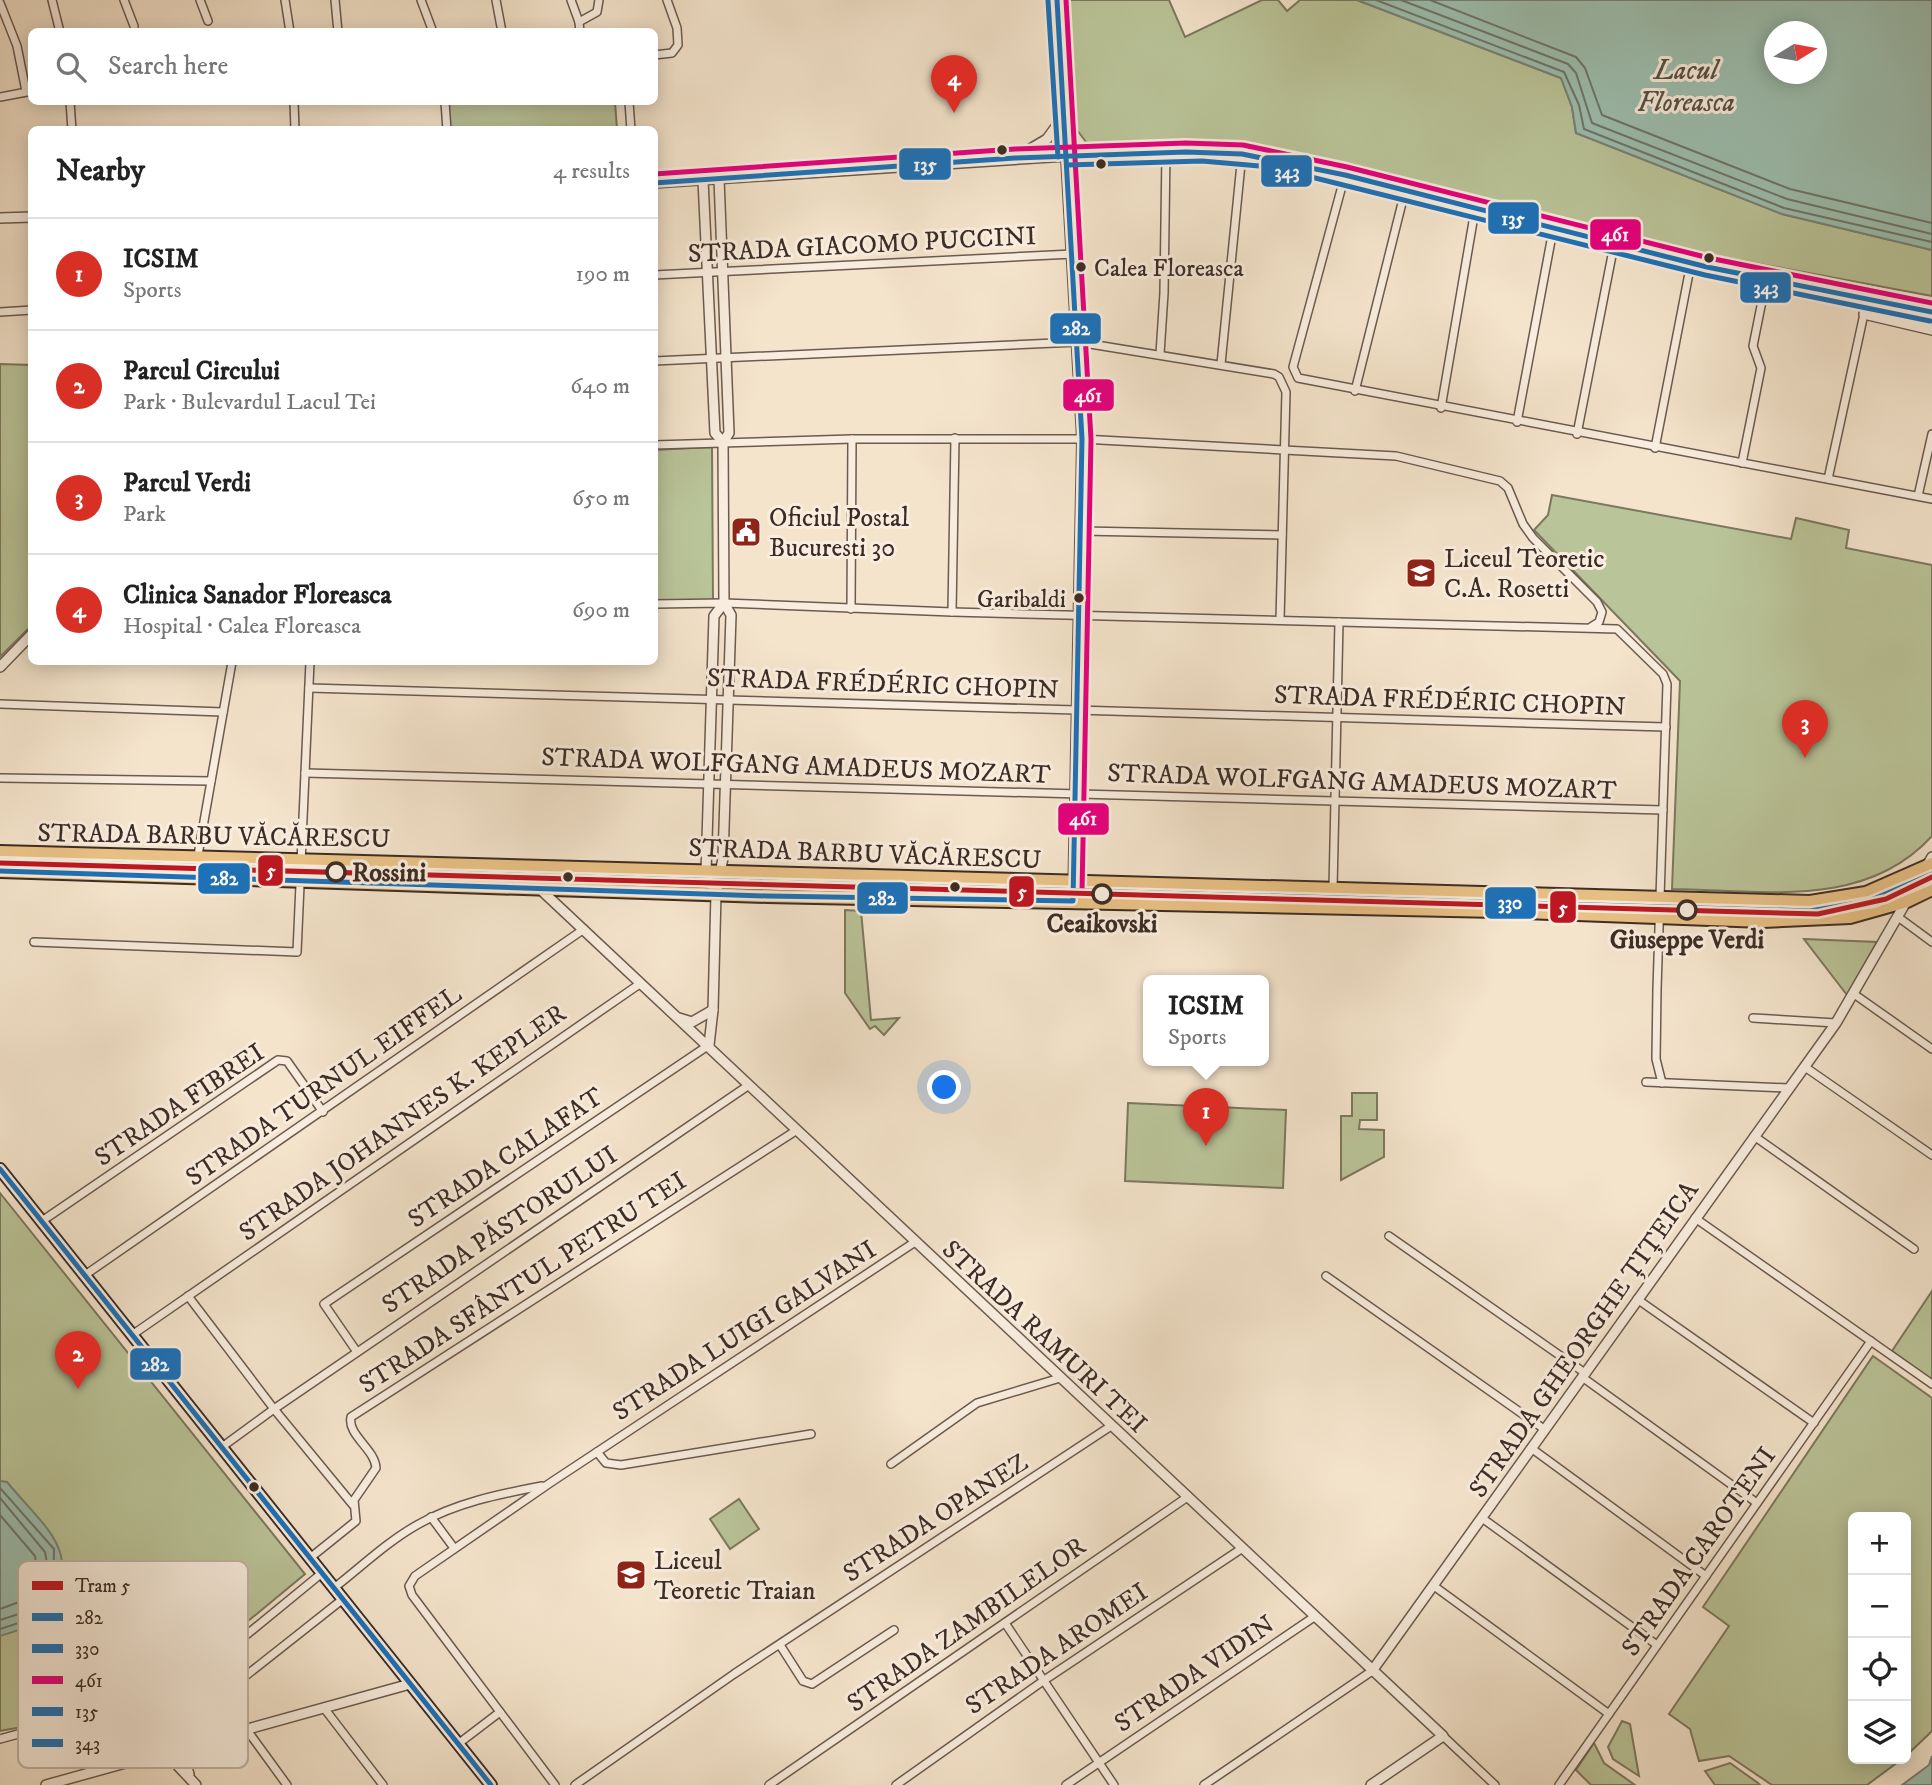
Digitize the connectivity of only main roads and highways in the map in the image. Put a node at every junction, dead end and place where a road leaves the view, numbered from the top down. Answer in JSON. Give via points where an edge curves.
{"nodes":[{"id":1,"x":1067,"y":156,"type":"road end"},
{"id":2,"x":1932,"y":312,"type":"edge"},
{"id":3,"x":0,"y":852,"type":"edge"},
{"id":4,"x":1930,"y":863,"type":"edge"},
{"id":5,"x":0,"y":871,"type":"edge"},
{"id":6,"x":1932,"y":888,"type":"edge"},
{"id":7,"x":0,"y":1169,"type":"edge"},
{"id":8,"x":491,"y":1785,"type":"edge"}],
"edges":[{"from":1,"to":2,"type":"main road","via":[[1242,154],[1345,175],[1766,281]]},
{"from":3,"to":4,"type":"main road","name":"STRADA BARBU VĂCĂRESCU","via":[[1828,901],[1884,887]]},
{"from":5,"to":6,"type":"main road","name":"STRADA BARBU VĂCĂRESCU","via":[[1659,919],[1832,920],[1907,901]]},
{"from":7,"to":8,"type":"main road"}]}
